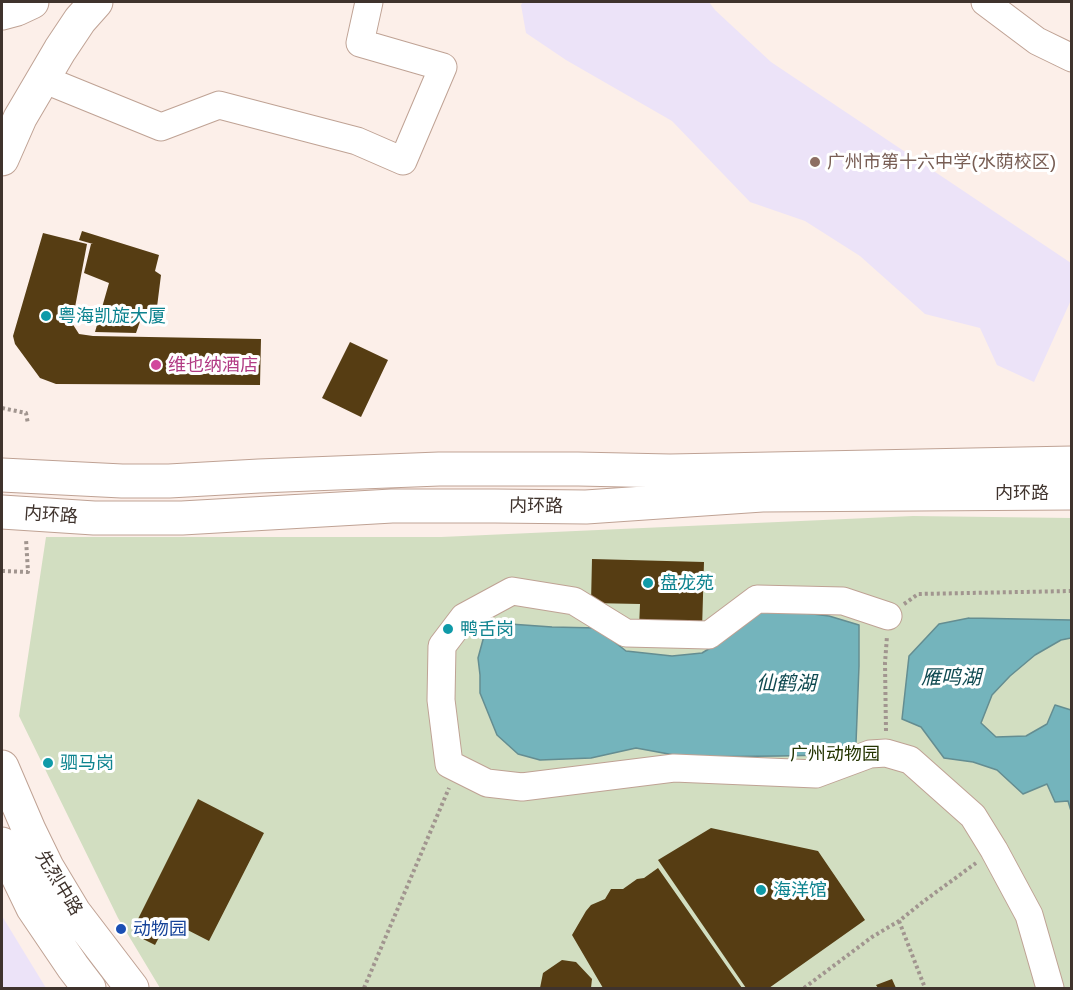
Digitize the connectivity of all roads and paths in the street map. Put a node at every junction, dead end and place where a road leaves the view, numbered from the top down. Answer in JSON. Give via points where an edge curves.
{"nodes":[{"id":1,"x":32,"y":2,"type":"edge"},
{"id":2,"x":96,"y":2,"type":"edge"},
{"id":3,"x":369,"y":2,"type":"edge"},
{"id":4,"x":985,"y":2,"type":"edge"},
{"id":5,"x":2,"y":13,"type":"edge"},
{"id":6,"x":1071,"y":58,"type":"edge"},
{"id":7,"x":43,"y":79,"type":"junction"},
{"id":8,"x":2,"y":102,"type":"edge"},
{"id":9,"x":2,"y":159,"type":"edge"},
{"id":10,"x":2,"y":408,"type":"edge"},
{"id":11,"x":28,"y":424,"type":"dead end"},
{"id":12,"x":2,"y":461,"type":"edge"},
{"id":13,"x":1071,"y":463,"type":"edge"},
{"id":14,"x":2,"y":475,"type":"edge"},
{"id":15,"x":259,"y":476,"type":"junction"},
{"id":16,"x":1071,"y":493,"type":"edge"},
{"id":17,"x":13,"y":522,"type":"edge"},
{"id":18,"x":2,"y":571,"type":"edge"},
{"id":19,"x":1071,"y":591,"type":"edge"},
{"id":20,"x":888,"y":616,"type":"junction"},
{"id":21,"x":886,"y":753,"type":"junction"},
{"id":22,"x":2,"y":767,"type":"edge"},
{"id":23,"x":458,"y":768,"type":"junction"},
{"id":24,"x":14,"y":848,"type":"edge"},
{"id":25,"x":994,"y":850,"type":"junction"},
{"id":26,"x":899,"y":921,"type":"junction"},
{"id":27,"x":89,"y":988,"type":"edge"},
{"id":28,"x":132,"y":988,"type":"edge"},
{"id":29,"x":364,"y":988,"type":"edge"},
{"id":30,"x":804,"y":988,"type":"edge"},
{"id":31,"x":926,"y":988,"type":"edge"},
{"id":32,"x":1050,"y":988,"type":"edge"}],
"edges":[{"from":1,"to":5,"type":"main road"},
{"from":2,"to":7,"type":"main road"},
{"from":3,"to":7,"type":"street","via":[[360,43],[442,67],[403,161],[357,141],[219,105],[162,127]]},
{"from":4,"to":6,"type":"street","via":[[1037,41]]},
{"from":7,"to":8,"type":"main road"},
{"from":7,"to":9,"type":"main road"},
{"from":10,"to":11,"type":"path","via":[[26,413]]},
{"from":12,"to":15,"type":"main road"},
{"from":13,"to":15,"type":"main road","name":"内环路","via":[[670,471],[440,470]]},
{"from":14,"to":15,"type":"main road","name":"内环路","via":[[170,482]]},
{"from":16,"to":17,"type":"main road","name":"内环路","via":[[762,495],[586,507],[392,506],[182,518]]},
{"from":17,"to":18,"type":"path","via":[[28,572]]},
{"from":19,"to":20,"type":"path","via":[[918,594]]},
{"from":20,"to":21,"type":"path"},
{"from":20,"to":23,"type":"street","via":[[843,601],[757,598],[709,635],[626,633],[574,602],[512,591],[464,617],[442,646],[441,700],[449,764]]},
{"from":21,"to":23,"type":"street","via":[[870,754],[816,774],[674,768],[522,787],[487,783]]},
{"from":21,"to":25,"type":"street","via":[[910,760],[973,816]]},
{"from":22,"to":24,"type":"main road","name":"先烈中路"},
{"from":23,"to":29,"type":"path"},
{"from":24,"to":27,"type":"main road","via":[[33,908]]},
{"from":24,"to":28,"type":"main road","name":"先烈中路","via":[[47,867],[74,912]]},
{"from":25,"to":26,"type":"path"},
{"from":25,"to":32,"type":"street","via":[[1029,915]]},
{"from":26,"to":30,"type":"path"},
{"from":26,"to":31,"type":"path"}]}
